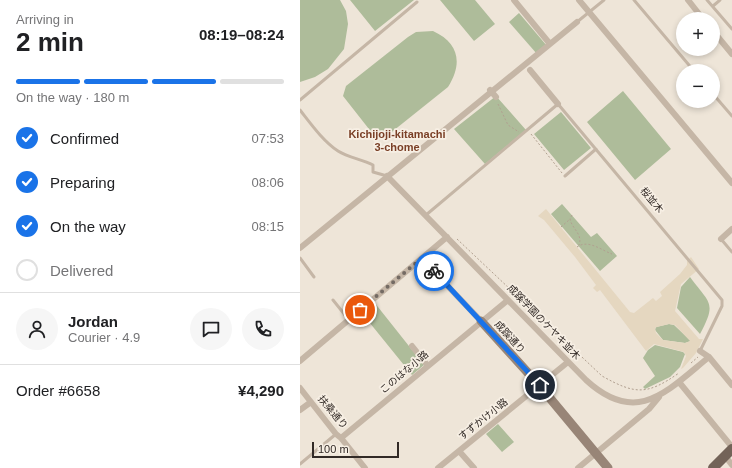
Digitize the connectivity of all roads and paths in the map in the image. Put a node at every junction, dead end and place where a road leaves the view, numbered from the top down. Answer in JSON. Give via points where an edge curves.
{"nodes":[{"id":1,"x":514,"y":0,"type":"edge"},
{"id":2,"x":579,"y":0,"type":"edge"},
{"id":3,"x":604,"y":0,"type":"edge"},
{"id":4,"x":634,"y":0,"type":"edge"},
{"id":5,"x":688,"y":0,"type":"edge"},
{"id":6,"x":707,"y":0,"type":"edge"},
{"id":7,"x":720,"y":0,"type":"edge"},
{"id":8,"x":417,"y":2,"type":"dead end"},
{"id":9,"x":713,"y":6,"type":"junction"},
{"id":10,"x":589,"y":12,"type":"junction"},
{"id":11,"x":697,"y":12,"type":"edge"},
{"id":12,"x":577,"y":22,"type":"joint"},
{"id":13,"x":732,"y":29,"type":"edge"},
{"id":14,"x":720,"y":39,"type":"edge"},
{"id":15,"x":550,"y":44,"type":"junction"},
{"id":16,"x":732,"y":54,"type":"edge"},
{"id":17,"x":688,"y":64,"type":"edge"},
{"id":18,"x":530,"y":70,"type":"dead end"},
{"id":19,"x":490,"y":90,"type":"dead end"},
{"id":20,"x":496,"y":97,"type":"joint"},
{"id":21,"x":300,"y":100,"type":"edge"},
{"id":22,"x":720,"y":102,"type":"edge"},
{"id":23,"x":558,"y":104,"type":"junction"},
{"id":24,"x":300,"y":110,"type":"edge"},
{"id":25,"x":732,"y":116,"type":"edge"},
{"id":26,"x":528,"y":130,"type":"junction"},
{"id":27,"x":523,"y":134,"type":"junction"},
{"id":28,"x":596,"y":149,"type":"junction"},
{"id":29,"x":387,"y":176,"type":"junction"},
{"id":30,"x":565,"y":176,"type":"joint"},
{"id":31,"x":732,"y":183,"type":"edge"},
{"id":32,"x":425,"y":215,"type":"junction"},
{"id":33,"x":572,"y":215,"type":"dead end"},
{"id":34,"x":570,"y":219,"type":"junction"},
{"id":35,"x":561,"y":227,"type":"dead end"},
{"id":36,"x":732,"y":229,"type":"edge"},
{"id":37,"x":447,"y":237,"type":"junction"},
{"id":38,"x":457,"y":239,"type":"dead end"},
{"id":39,"x":721,"y":239,"type":"joint"},
{"id":40,"x":578,"y":245,"type":"junction"},
{"id":41,"x":577,"y":247,"type":"dead end"},
{"id":42,"x":300,"y":248,"type":"edge"},
{"id":43,"x":732,"y":252,"type":"edge"},
{"id":44,"x":612,"y":254,"type":"dead end"},
{"id":45,"x":300,"y":258,"type":"edge"},
{"id":46,"x":422,"y":258,"type":"junction"},
{"id":47,"x":314,"y":277,"type":"dead end"},
{"id":48,"x":333,"y":300,"type":"dead end"},
{"id":49,"x":508,"y":300,"type":"junction"},
{"id":50,"x":349,"y":320,"type":"junction"},
{"id":51,"x":481,"y":321,"type":"junction"},
{"id":52,"x":412,"y":346,"type":"dead end"},
{"id":53,"x":700,"y":351,"type":"junction"},
{"id":54,"x":709,"y":357,"type":"junction"},
{"id":55,"x":300,"y":361,"type":"edge"},
{"id":56,"x":568,"y":362,"type":"junction"},
{"id":57,"x":689,"y":365,"type":"dead end"},
{"id":58,"x":428,"y":366,"type":"junction"},
{"id":59,"x":684,"y":370,"type":"dead end"},
{"id":60,"x":679,"y":382,"type":"junction"},
{"id":61,"x":540,"y":385,"type":"junction"},
{"id":62,"x":732,"y":385,"type":"edge"},
{"id":63,"x":300,"y":388,"type":"edge"},
{"id":64,"x":658,"y":396,"type":"junction"},
{"id":65,"x":311,"y":402,"type":"junction"},
{"id":66,"x":300,"y":410,"type":"edge"},
{"id":67,"x":338,"y":436,"type":"junction"},
{"id":68,"x":459,"y":451,"type":"junction"},
{"id":69,"x":730,"y":451,"type":"edge"},
{"id":70,"x":595,"y":453,"type":"junction"},
{"id":71,"x":300,"y":464,"type":"edge"},
{"id":72,"x":732,"y":465,"type":"edge"},
{"id":73,"x":365,"y":468,"type":"edge"},
{"id":74,"x":438,"y":468,"type":"edge"},
{"id":75,"x":474,"y":468,"type":"edge"},
{"id":76,"x":578,"y":468,"type":"edge"},
{"id":77,"x":608,"y":468,"type":"edge"},
{"id":78,"x":713,"y":468,"type":"edge"}],
"edges":[{"from":1,"to":15,"type":"street"},
{"from":2,"to":10,"type":"street"},
{"from":3,"to":10,"type":"lane"},
{"from":4,"to":17,"type":"lane"},
{"from":5,"to":11,"type":"street"},
{"from":6,"to":9,"type":"lane"},
{"from":7,"to":9,"type":"lane"},
{"from":8,"to":21,"type":"lane"},
{"from":9,"to":13,"type":"lane"},
{"from":10,"to":12,"type":"lane"},
{"from":10,"to":31,"type":"street"},
{"from":12,"to":15,"type":"street"},
{"from":14,"to":16,"type":"street"},
{"from":15,"to":29,"type":"street"},
{"from":18,"to":23,"type":"street","name":"桜並木"},
{"from":19,"to":20,"type":"street","bridge":true},
{"from":20,"to":27,"type":"path","via":[[508,125]]},
{"from":22,"to":25,"type":"lane"},
{"from":23,"to":26,"type":"lane"},
{"from":23,"to":28,"type":"lane","name":"桜並木"},
{"from":24,"to":29,"type":"lane","via":[[317,132],[338,151],[368,162],[373,165],[373,172]]},
{"from":26,"to":27,"type":"lane"},
{"from":26,"to":30,"type":"path"},
{"from":27,"to":32,"type":"lane"},
{"from":28,"to":30,"type":"lane"},
{"from":28,"to":53,"type":"lane","name":"桜並木","via":[[722,300],[722,306]]},
{"from":29,"to":32,"type":"street","name":"成蹊学園のケヤキ並木"},
{"from":29,"to":42,"type":"street"},
{"from":32,"to":37,"type":"street","name":"成蹊学園のケヤキ並木"},
{"from":33,"to":34,"type":"path"},
{"from":34,"to":35,"type":"path"},
{"from":34,"to":40,"type":"path","via":[[579,235]]},
{"from":36,"to":39,"type":"street"},
{"from":37,"to":46,"type":"street"},
{"from":37,"to":49,"type":"street","name":"成蹊学園のケヤキ並木"},
{"from":38,"to":59,"type":"path","via":[[602,376],[616,384],[645,391],[666,382]]},
{"from":39,"to":43,"type":"lane"},
{"from":40,"to":41,"type":"path"},
{"from":40,"to":44,"type":"path","via":[[591,244]]},
{"from":45,"to":47,"type":"lane"},
{"from":46,"to":50,"type":"street"},
{"from":46,"to":51,"type":"street"},
{"from":48,"to":50,"type":"lane"},
{"from":49,"to":51,"type":"street","name":"このはな小路"},
{"from":49,"to":56,"type":"street","name":"成蹊学園のケヤキ並木"},
{"from":50,"to":55,"type":"street"},
{"from":51,"to":58,"type":"street","name":"このはな小路"},
{"from":51,"to":61,"type":"street","name":"成蹊通り"},
{"from":52,"to":58,"type":"street"},
{"from":53,"to":54,"type":"street"},
{"from":53,"to":57,"type":"path","via":[[699,356]]},
{"from":54,"to":60,"type":"street","name":"成蹊学園のケヤキ並木"},
{"from":54,"to":62,"type":"street"},
{"from":56,"to":61,"type":"street","name":"すずかけ小路"},
{"from":56,"to":64,"type":"street","name":"成蹊学園のケヤキ並木","via":[[594,387],[624,403],[640,402]]},
{"from":58,"to":67,"type":"street","name":"このはな小路"},
{"from":60,"to":64,"type":"street","name":"成蹊学園のケヤキ並木"},
{"from":60,"to":69,"type":"street"},
{"from":61,"to":68,"type":"street","name":"すずかけ小路"},
{"from":61,"to":70,"type":"street","name":"成蹊通り"},
{"from":63,"to":65,"type":"street","name":"扶桑通り"},
{"from":64,"to":70,"type":"street","via":[[649,409]]},
{"from":65,"to":66,"type":"street"},
{"from":65,"to":67,"type":"street","name":"扶桑通り"},
{"from":67,"to":71,"type":"lane"},
{"from":67,"to":73,"type":"street","name":"扶桑通り"},
{"from":68,"to":74,"type":"street","name":"すずかけ小路"},
{"from":68,"to":75,"type":"street"},
{"from":69,"to":72,"type":"street"},
{"from":69,"to":78,"type":"main road"},
{"from":70,"to":76,"type":"street"},
{"from":70,"to":77,"type":"street"}]}
